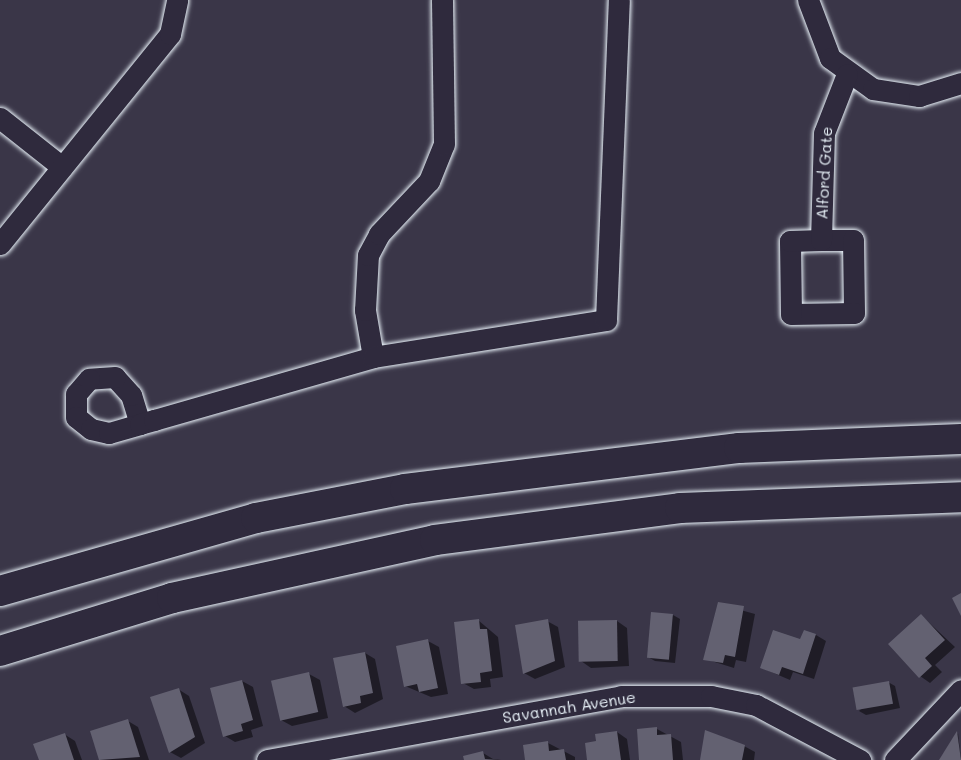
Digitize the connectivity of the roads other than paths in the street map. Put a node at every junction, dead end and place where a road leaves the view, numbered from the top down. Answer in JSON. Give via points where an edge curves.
{"nodes":[{"id":1,"x":177,"y":0,"type":"edge"},
{"id":2,"x":442,"y":0,"type":"edge"},
{"id":3,"x":619,"y":0,"type":"edge"},
{"id":4,"x":808,"y":0,"type":"edge"},
{"id":5,"x":847,"y":74,"type":"junction"},
{"id":6,"x":961,"y":83,"type":"edge"},
{"id":7,"x":0,"y":118,"type":"edge"},
{"id":8,"x":62,"y":167,"type":"junction"},
{"id":9,"x":821,"y":240,"type":"junction"},
{"id":10,"x":0,"y":244,"type":"edge"},
{"id":11,"x":374,"y":357,"type":"junction"},
{"id":12,"x":140,"y":424,"type":"dead end"},
{"id":13,"x":961,"y":439,"type":"edge"},
{"id":14,"x":961,"y":497,"type":"edge"},
{"id":15,"x":0,"y":591,"type":"edge"},
{"id":16,"x":0,"y":651,"type":"edge"},
{"id":17,"x":961,"y":690,"type":"edge"},
{"id":18,"x":267,"y":760,"type":"edge"},
{"id":19,"x":860,"y":760,"type":"edge"},
{"id":20,"x":895,"y":760,"type":"edge"}],
"edges":[{"from":1,"to":8,"type":"street","via":[[170,34]]},
{"from":2,"to":11,"type":"street","via":[[444,144],[429,181],[379,234],[368,255],[365,310]]},
{"from":3,"to":11,"type":"street","via":[[606,320]]},
{"from":4,"to":5,"type":"street","via":[[819,40]]},
{"from":5,"to":6,"type":"street","via":[[895,95],[919,96]]},
{"from":5,"to":9,"type":"street","name":"Alford Gate","via":[[824,133]]},
{"from":7,"to":8,"type":"street"},
{"from":8,"to":10,"type":"street"},
{"from":9,"to":9,"type":"street","name":"Alford Gate","via":[[853,240],[854,313],[791,314],[790,240]]},
{"from":11,"to":12,"type":"street"},
{"from":13,"to":15,"type":"highway","via":[[739,447],[405,489],[256,518]]},
{"from":14,"to":16,"type":"highway","via":[[680,508],[435,540],[172,598]]},
{"from":17,"to":20,"type":"street"},
{"from":18,"to":19,"type":"street","name":"Savannah Avenue","via":[[632,696],[711,696],[756,705]]}]}
